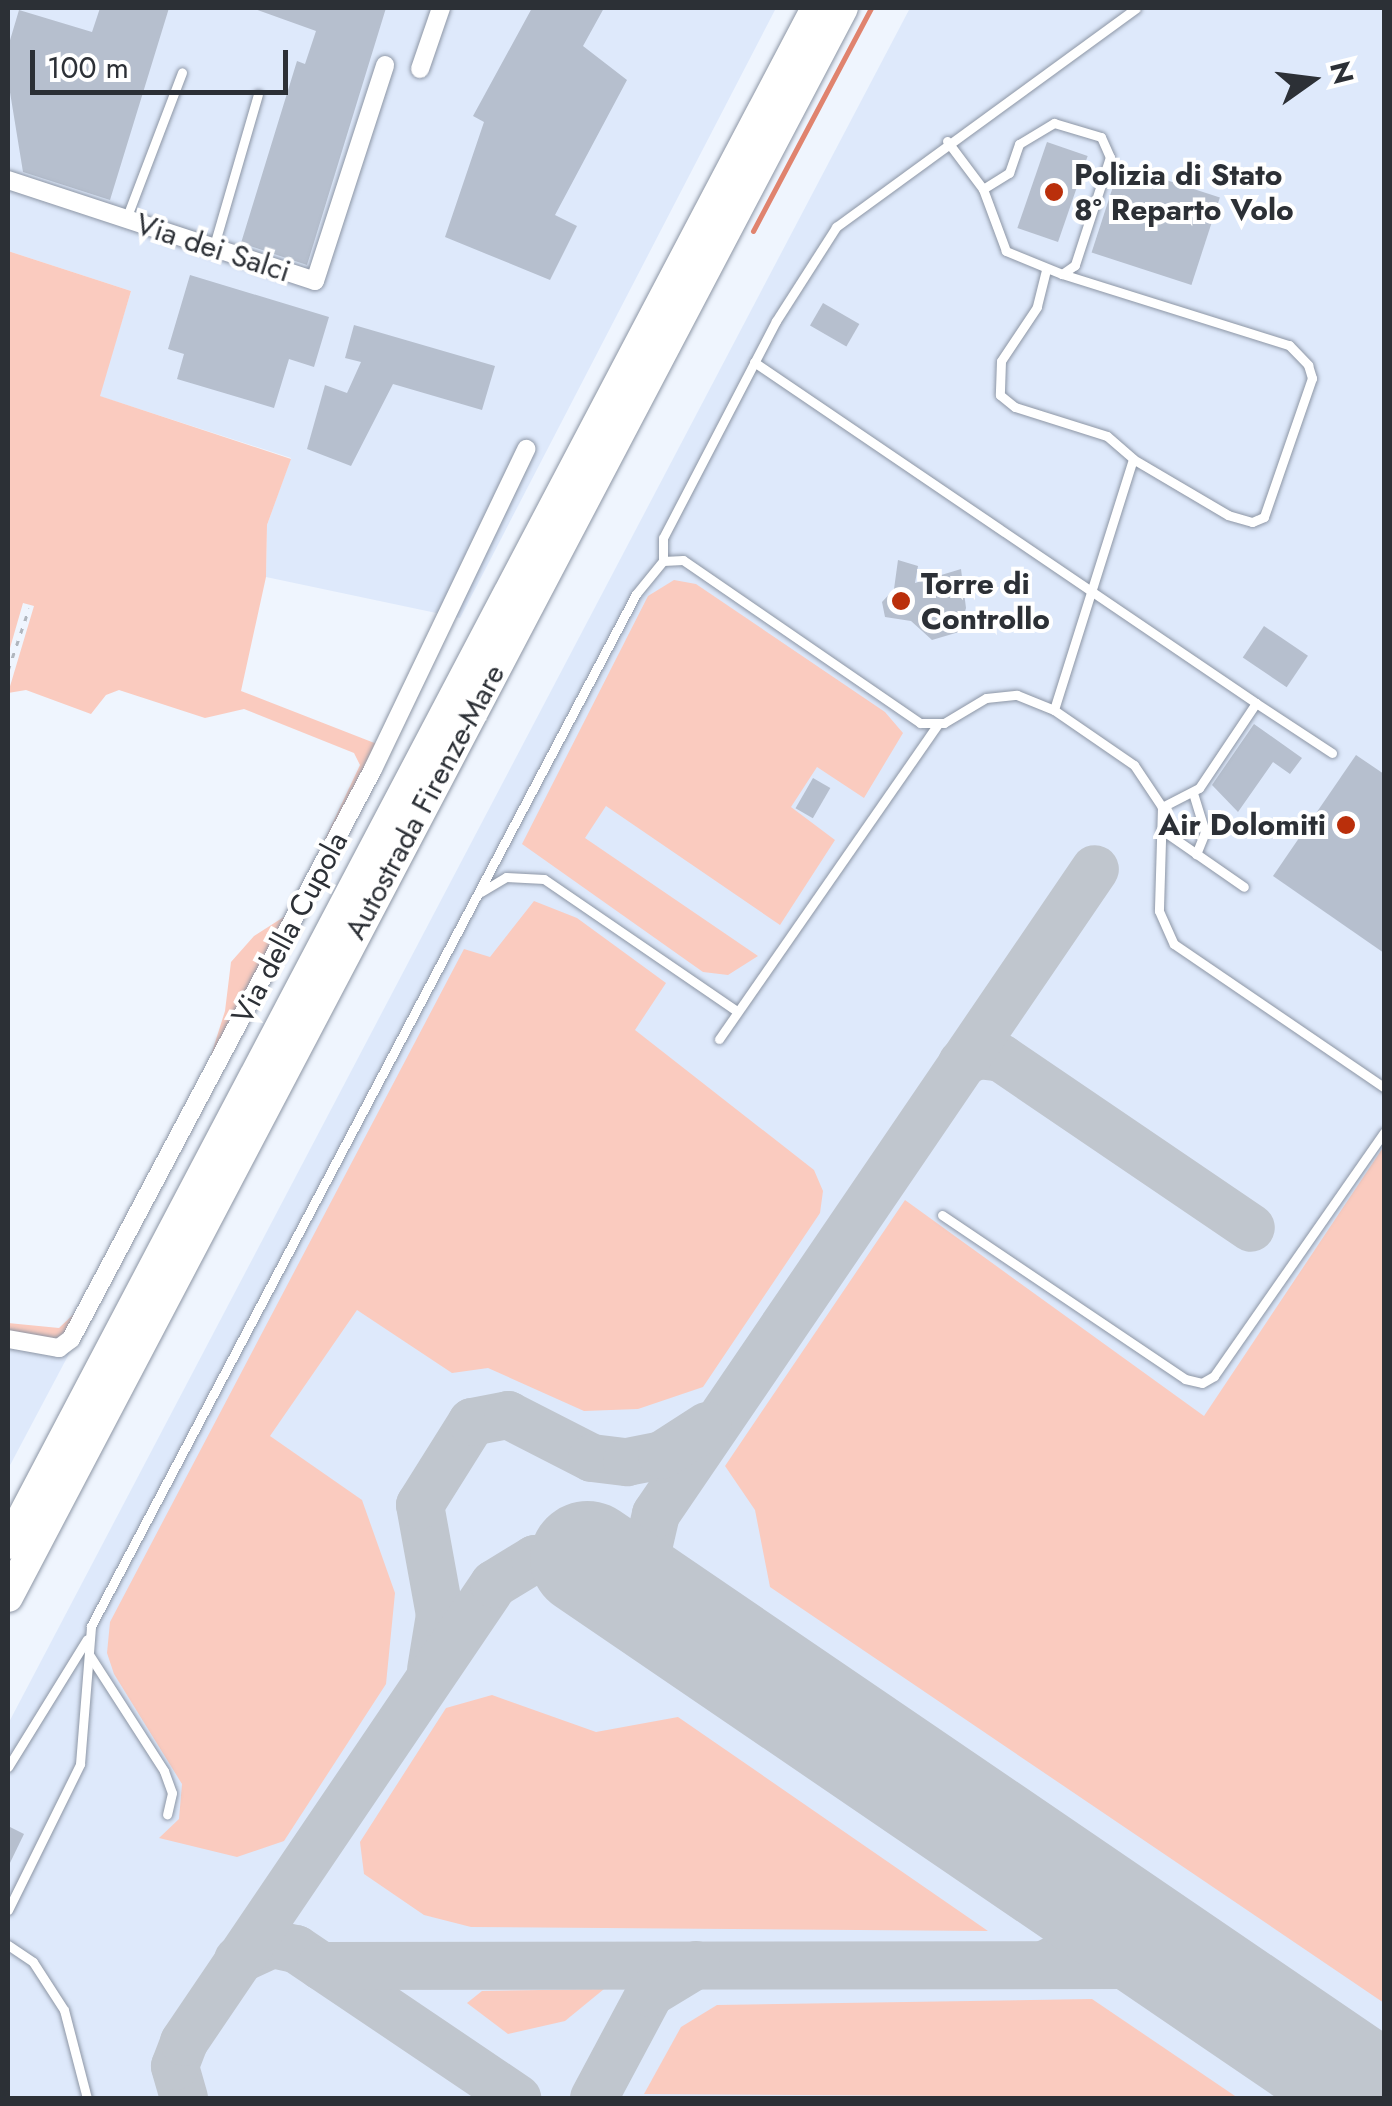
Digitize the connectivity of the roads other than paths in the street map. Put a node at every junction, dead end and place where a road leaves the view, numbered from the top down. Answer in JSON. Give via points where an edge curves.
{"nodes":[{"id":1,"x":440,"y":8,"type":"edge"},
{"id":2,"x":816,"y":8,"type":"edge"},
{"id":3,"x":843,"y":8,"type":"edge"},
{"id":4,"x":1136,"y":8,"type":"edge"},
{"id":5,"x":1123,"y":11,"type":"edge"},
{"id":6,"x":385,"y":66,"type":"dead end"},
{"id":7,"x":420,"y":69,"type":"dead end"},
{"id":8,"x":182,"y":72,"type":"dead end"},
{"id":9,"x":258,"y":94,"type":"dead end"},
{"id":10,"x":947,"y":142,"type":"junction"},
{"id":11,"x":8,"y":180,"type":"edge"},
{"id":12,"x":982,"y":189,"type":"junction"},
{"id":13,"x":126,"y":219,"type":"junction"},
{"id":14,"x":213,"y":249,"type":"junction"},
{"id":15,"x":1046,"y":270,"type":"junction"},
{"id":16,"x":1062,"y":274,"type":"junction"},
{"id":17,"x":754,"y":362,"type":"junction"},
{"id":18,"x":526,"y":450,"type":"dead end"},
{"id":19,"x":1133,"y":459,"type":"junction"},
{"id":20,"x":663,"y":562,"type":"junction"},
{"id":21,"x":1091,"y":592,"type":"junction"},
{"id":22,"x":1256,"y":704,"type":"junction"},
{"id":23,"x":1054,"y":710,"type":"junction"},
{"id":24,"x":936,"y":725,"type":"junction"},
{"id":25,"x":1332,"y":753,"type":"dead end"},
{"id":26,"x":1194,"y":793,"type":"junction"},
{"id":27,"x":1162,"y":807,"type":"junction"},
{"id":28,"x":1164,"y":832,"type":"junction"},
{"id":29,"x":1196,"y":854,"type":"junction"},
{"id":30,"x":1244,"y":888,"type":"dead end"},
{"id":31,"x":477,"y":895,"type":"junction"},
{"id":32,"x":737,"y":1011,"type":"junction"},
{"id":33,"x":719,"y":1038,"type":"dead end"},
{"id":34,"x":1384,"y":1087,"type":"edge"},
{"id":35,"x":1384,"y":1132,"type":"edge"},
{"id":36,"x":942,"y":1215,"type":"dead end"},
{"id":37,"x":8,"y":1339,"type":"edge"},
{"id":38,"x":8,"y":1544,"type":"edge"},
{"id":39,"x":8,"y":1597,"type":"edge"},
{"id":40,"x":88,"y":1636,"type":"junction"},
{"id":41,"x":90,"y":1656,"type":"junction"},
{"id":42,"x":8,"y":1767,"type":"edge"},
{"id":43,"x":167,"y":1814,"type":"dead end"},
{"id":44,"x":8,"y":1910,"type":"edge"},
{"id":45,"x":8,"y":1945,"type":"edge"},
{"id":46,"x":87,"y":2098,"type":"edge"}],
"edges":[{"from":1,"to":7,"type":"street"},
{"from":2,"to":38,"type":"highway","name":"Autostrada Firenze-Mare"},
{"from":3,"to":39,"type":"highway","name":"Autostrada Firenze-Mare"},
{"from":4,"to":5,"type":"lane"},
{"from":5,"to":10,"type":"lane"},
{"from":6,"to":14,"type":"street","name":"Via dei Salci","via":[[320,278]]},
{"from":8,"to":13,"type":"lane"},
{"from":9,"to":14,"type":"lane"},
{"from":10,"to":12,"type":"lane"},
{"from":10,"to":17,"type":"lane","via":[[836,226]]},
{"from":11,"to":13,"type":"street","name":"Via dei Salci"},
{"from":12,"to":15,"type":"lane","via":[[1006,252]]},
{"from":12,"to":16,"type":"lane","via":[[1008,173],[1018,144],[1054,123],[1101,137],[1110,157],[1074,265]]},
{"from":13,"to":14,"type":"street","name":"Via dei Salci"},
{"from":15,"to":16,"type":"lane"},
{"from":15,"to":19,"type":"lane","via":[[1037,306],[1001,360],[1000,395],[1016,407],[1107,436]]},
{"from":16,"to":19,"type":"lane","via":[[1289,345],[1308,364],[1312,378],[1264,517],[1252,522],[1228,515]]},
{"from":17,"to":20,"type":"lane","via":[[663,538]]},
{"from":17,"to":21,"type":"lane"},
{"from":18,"to":37,"type":"street","name":"Via della Cupola","via":[[380,756],[71,1339],[60,1348]]},
{"from":19,"to":21,"type":"lane"},
{"from":20,"to":24,"type":"lane","via":[[683,560],[914,720]]},
{"from":20,"to":31,"type":"lane","via":[[636,594]]},
{"from":21,"to":22,"type":"lane"},
{"from":21,"to":23,"type":"lane"},
{"from":22,"to":25,"type":"lane"},
{"from":22,"to":26,"type":"lane"},
{"from":23,"to":24,"type":"lane","via":[[1034,699],[999,695]]},
{"from":23,"to":27,"type":"lane","via":[[1144,773]]},
{"from":24,"to":32,"type":"lane"},
{"from":26,"to":27,"type":"lane"},
{"from":26,"to":29,"type":"lane","via":[[1205,832]]},
{"from":27,"to":28,"type":"lane"},
{"from":28,"to":29,"type":"lane"},
{"from":28,"to":34,"type":"lane","via":[[1159,911],[1174,944]]},
{"from":29,"to":30,"type":"lane"},
{"from":31,"to":32,"type":"lane","via":[[506,877],[544,880]]},
{"from":31,"to":40,"type":"lane"},
{"from":32,"to":33,"type":"lane"},
{"from":35,"to":36,"type":"lane","via":[[1214,1376],[1202,1383],[1185,1379]]},
{"from":40,"to":41,"type":"lane"},
{"from":40,"to":42,"type":"lane"},
{"from":41,"to":43,"type":"lane","via":[[164,1770],[172,1793]]},
{"from":41,"to":44,"type":"lane","via":[[80,1764]]},
{"from":45,"to":46,"type":"lane","via":[[33,1962],[64,2010]]}]}
